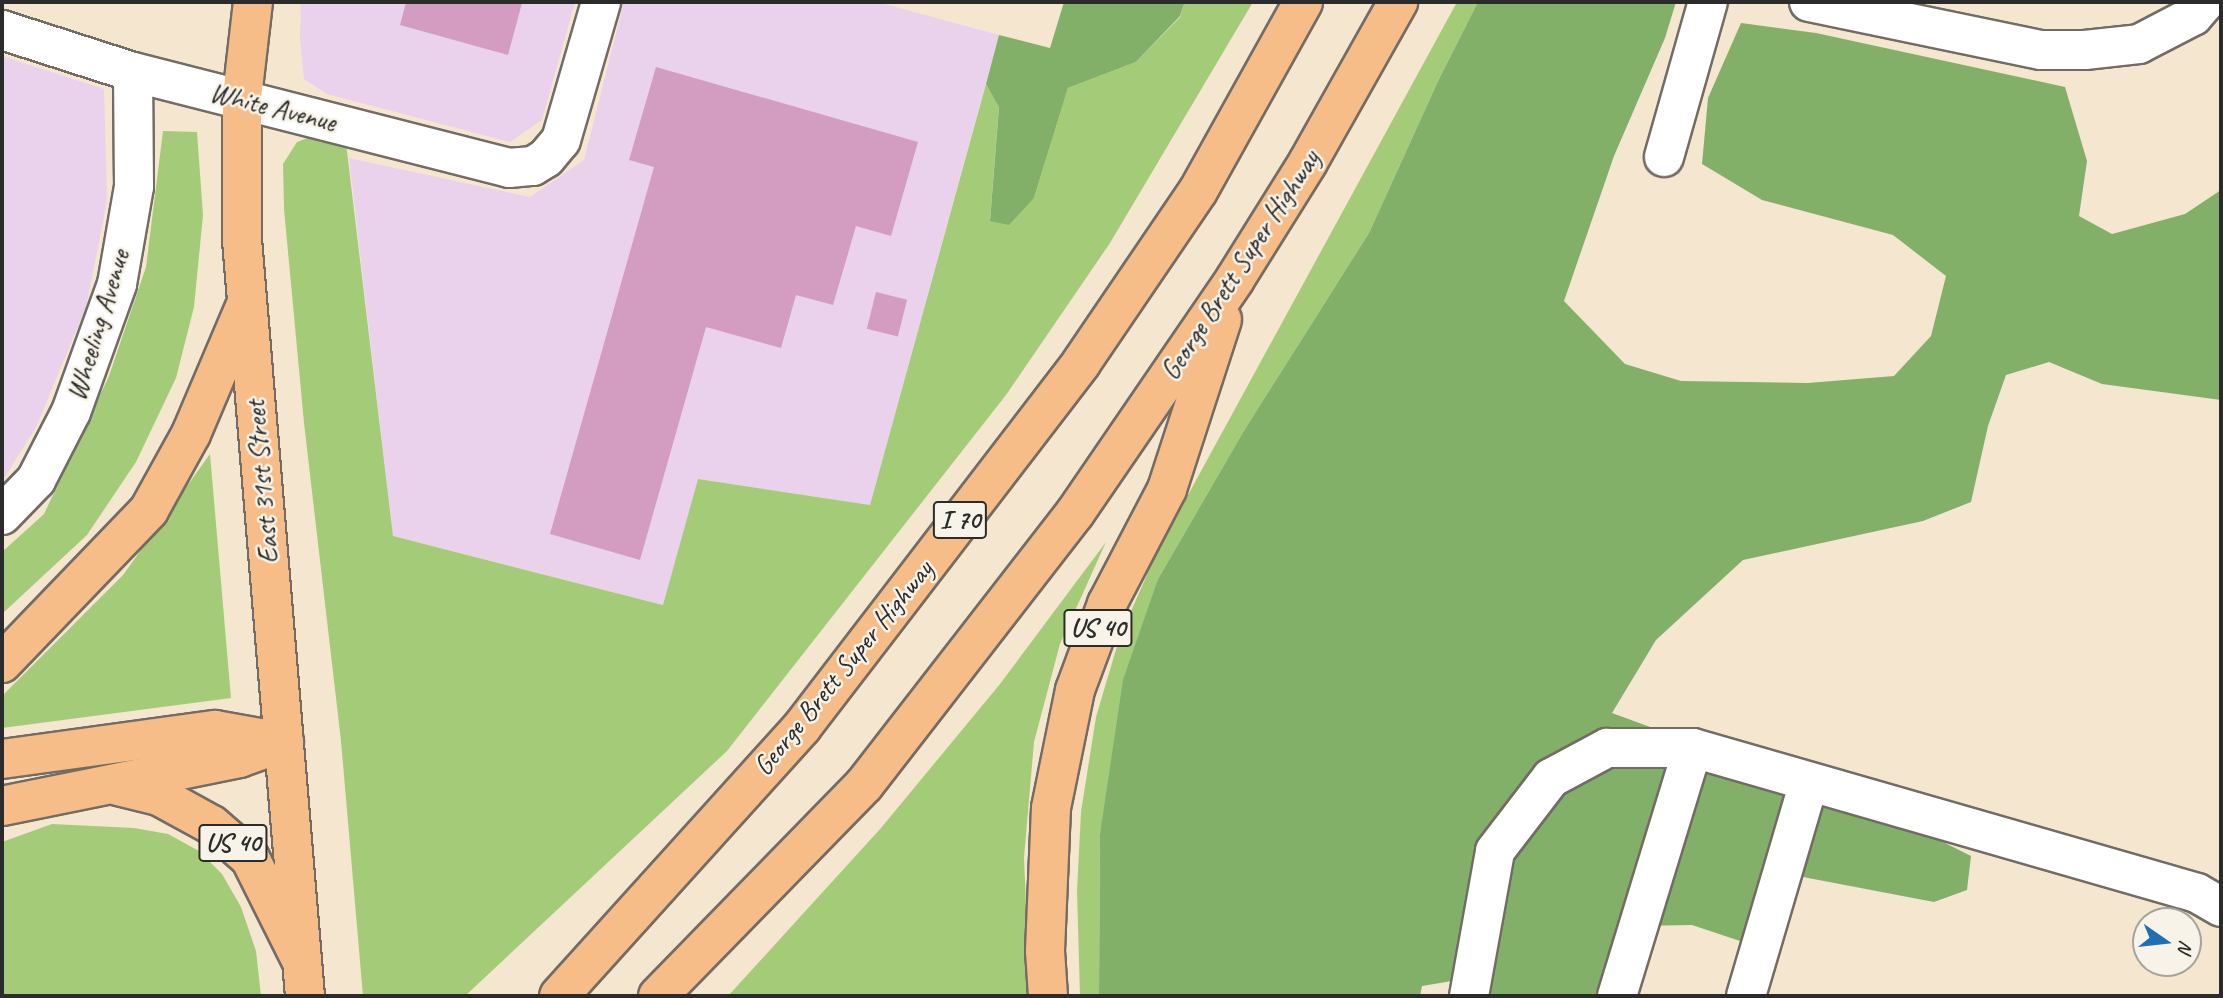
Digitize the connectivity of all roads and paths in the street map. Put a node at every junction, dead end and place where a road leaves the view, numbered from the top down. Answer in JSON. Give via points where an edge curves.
{"nodes":[{"id":1,"x":253,"y":2,"type":"edge"},
{"id":2,"x":601,"y":2,"type":"edge"},
{"id":3,"x":1303,"y":2,"type":"edge"},
{"id":4,"x":1398,"y":2,"type":"edge"},
{"id":5,"x":1708,"y":2,"type":"edge"},
{"id":6,"x":1809,"y":2,"type":"edge"},
{"id":7,"x":2206,"y":2,"type":"edge"},
{"id":8,"x":2,"y":30,"type":"edge"},
{"id":9,"x":133,"y":72,"type":"junction"},
{"id":10,"x":242,"y":97,"type":"junction"},
{"id":11,"x":1664,"y":157,"type":"dead end"},
{"id":12,"x":1235,"y":279,"type":"junction"},
{"id":13,"x":247,"y":302,"type":"junction"},
{"id":14,"x":2,"y":515,"type":"edge"},
{"id":15,"x":2,"y":663,"type":"edge"},
{"id":16,"x":284,"y":742,"type":"junction"},
{"id":17,"x":1693,"y":748,"type":"junction"},
{"id":18,"x":2,"y":759,"type":"edge"},
{"id":19,"x":1809,"y":782,"type":"junction"},
{"id":20,"x":109,"y":785,"type":"junction"},
{"id":21,"x":2,"y":806,"type":"edge"},
{"id":22,"x":2221,"y":907,"type":"edge"},
{"id":23,"x":304,"y":979,"type":"edge"},
{"id":24,"x":559,"y":996,"type":"edge"},
{"id":25,"x":659,"y":996,"type":"edge"},
{"id":26,"x":1048,"y":996,"type":"edge"},
{"id":27,"x":1469,"y":996,"type":"edge"},
{"id":28,"x":1616,"y":996,"type":"edge"},
{"id":29,"x":1746,"y":996,"type":"edge"}],
"edges":[{"from":1,"to":10,"type":"main road","name":"East 31st Street"},
{"from":2,"to":10,"type":"street","name":"White Avenue","via":[[569,121],[561,140],[533,166],[509,168]]},
{"from":3,"to":24,"type":"main road","name":"George Brett Super Highway","number":"I 70","via":[[1198,191],[1081,363],[802,727]]},
{"from":4,"to":12,"type":"main road","name":"George Brett Super Highway","via":[[1308,162]]},
{"from":5,"to":11,"type":"street"},
{"from":6,"to":7,"type":"street","via":[[2041,50],[2085,50],[2139,44],[2193,16]]},
{"from":8,"to":9,"type":"street","name":"White Avenue"},
{"from":9,"to":10,"type":"street","name":"White Avenue"},
{"from":9,"to":14,"type":"street","name":"Wheeling Avenue","via":[[134,187],[117,284],[66,423],[36,480]]},
{"from":10,"to":13,"type":"main road","name":"East 31st Street"},
{"from":12,"to":25,"type":"main road","name":"George Brett Super Highway","via":[[1075,513],[864,785]]},
{"from":12,"to":26,"type":"main road","number":"US 40","via":[[1167,489],[1107,604],[1075,690],[1051,808],[1045,951]]},
{"from":13,"to":15,"type":"main road","via":[[191,434],[149,510]]},
{"from":13,"to":16,"type":"main road","name":"East 31st Street"},
{"from":16,"to":18,"type":"main road","via":[[215,730]]},
{"from":16,"to":20,"type":"main road","via":[[239,758]]},
{"from":16,"to":23,"type":"main road","name":"East 31st Street"},
{"from":17,"to":19,"type":"street"},
{"from":17,"to":27,"type":"street","via":[[1607,748],[1551,778],[1495,851]]},
{"from":17,"to":28,"type":"street"},
{"from":19,"to":22,"type":"street","via":[[2197,894]]},
{"from":19,"to":29,"type":"street"},
{"from":20,"to":21,"type":"main road","number":"US 40"},
{"from":20,"to":23,"type":"main road","number":"US 40","via":[[159,796],[212,825],[250,858]]}]}
